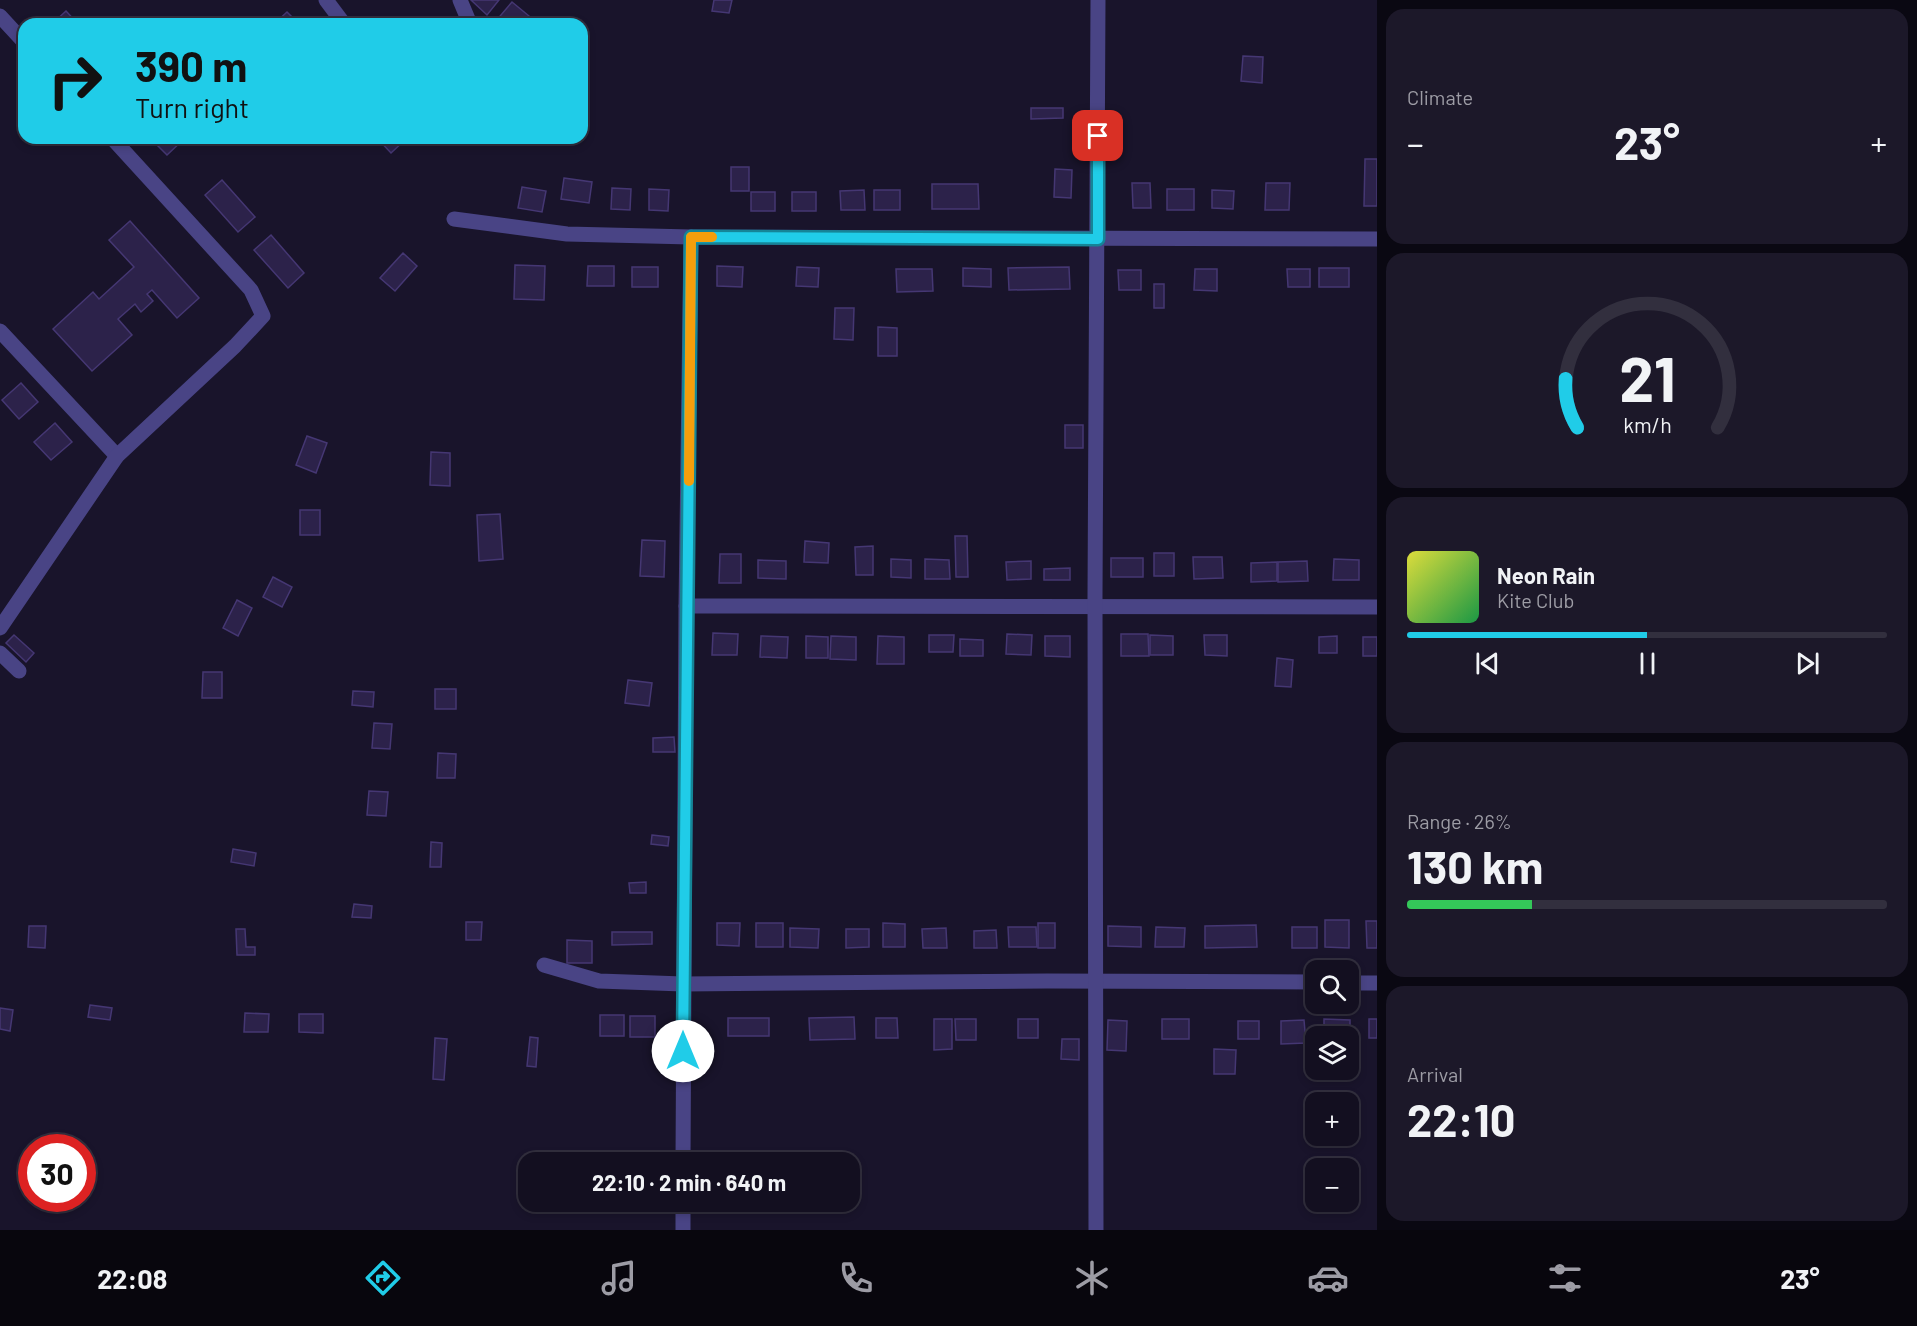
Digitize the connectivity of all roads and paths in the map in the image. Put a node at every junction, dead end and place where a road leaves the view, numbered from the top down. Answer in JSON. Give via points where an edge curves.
{"nodes":[{"id":1,"x":326,"y":0,"type":"edge"},
{"id":2,"x":460,"y":0,"type":"edge"},
{"id":3,"x":1098,"y":0,"type":"edge"},
{"id":4,"x":0,"y":16,"type":"edge"},
{"id":5,"x":340,"y":18,"type":"edge"},
{"id":6,"x":468,"y":18,"type":"edge"},
{"id":7,"x":18,"y":36,"type":"edge"},
{"id":8,"x":117,"y":144,"type":"edge"},
{"id":9,"x":454,"y":219,"type":"dead end"},
{"id":10,"x":691,"y":237,"type":"junction"},
{"id":11,"x":1098,"y":239,"type":"junction"},
{"id":12,"x":1377,"y":239,"type":"edge"},
{"id":13,"x":0,"y":331,"type":"edge"},
{"id":14,"x":117,"y":456,"type":"junction"},
{"id":15,"x":686,"y":606,"type":"junction"},
{"id":16,"x":1095,"y":607,"type":"junction"},
{"id":17,"x":1377,"y":607,"type":"edge"},
{"id":18,"x":0,"y":628,"type":"edge"},
{"id":19,"x":0,"y":653,"type":"edge"},
{"id":20,"x":19,"y":672,"type":"dead end"},
{"id":21,"x":544,"y":965,"type":"dead end"},
{"id":22,"x":1095,"y":981,"type":"junction"},
{"id":23,"x":1305,"y":982,"type":"edge"},
{"id":24,"x":1359,"y":982,"type":"edge"},
{"id":25,"x":1377,"y":983,"type":"edge"},
{"id":26,"x":683,"y":984,"type":"junction"},
{"id":27,"x":683,"y":1152,"type":"edge"},
{"id":28,"x":683,"y":1212,"type":"edge"},
{"id":29,"x":683,"y":1230,"type":"edge"},
{"id":30,"x":1096,"y":1230,"type":"edge"}],
"edges":[{"from":1,"to":5,"type":"street"},
{"from":2,"to":6,"type":"street"},
{"from":3,"to":11,"type":"street"},
{"from":4,"to":7,"type":"street"},
{"from":8,"to":14,"type":"street","via":[[251,290],[263,316]]},
{"from":9,"to":10,"type":"street","via":[[567,234]]},
{"from":10,"to":11,"type":"street"},
{"from":10,"to":15,"type":"street"},
{"from":11,"to":12,"type":"street"},
{"from":11,"to":16,"type":"street"},
{"from":13,"to":14,"type":"street"},
{"from":14,"to":18,"type":"street"},
{"from":15,"to":16,"type":"street"},
{"from":15,"to":26,"type":"street"},
{"from":16,"to":17,"type":"street"},
{"from":16,"to":22,"type":"street"},
{"from":19,"to":20,"type":"street"},
{"from":21,"to":26,"type":"street","via":[[598,981]]},
{"from":22,"to":23,"type":"street"},
{"from":22,"to":26,"type":"street"},
{"from":22,"to":30,"type":"street"},
{"from":24,"to":25,"type":"street"},
{"from":26,"to":27,"type":"street"},
{"from":28,"to":29,"type":"street"}]}
